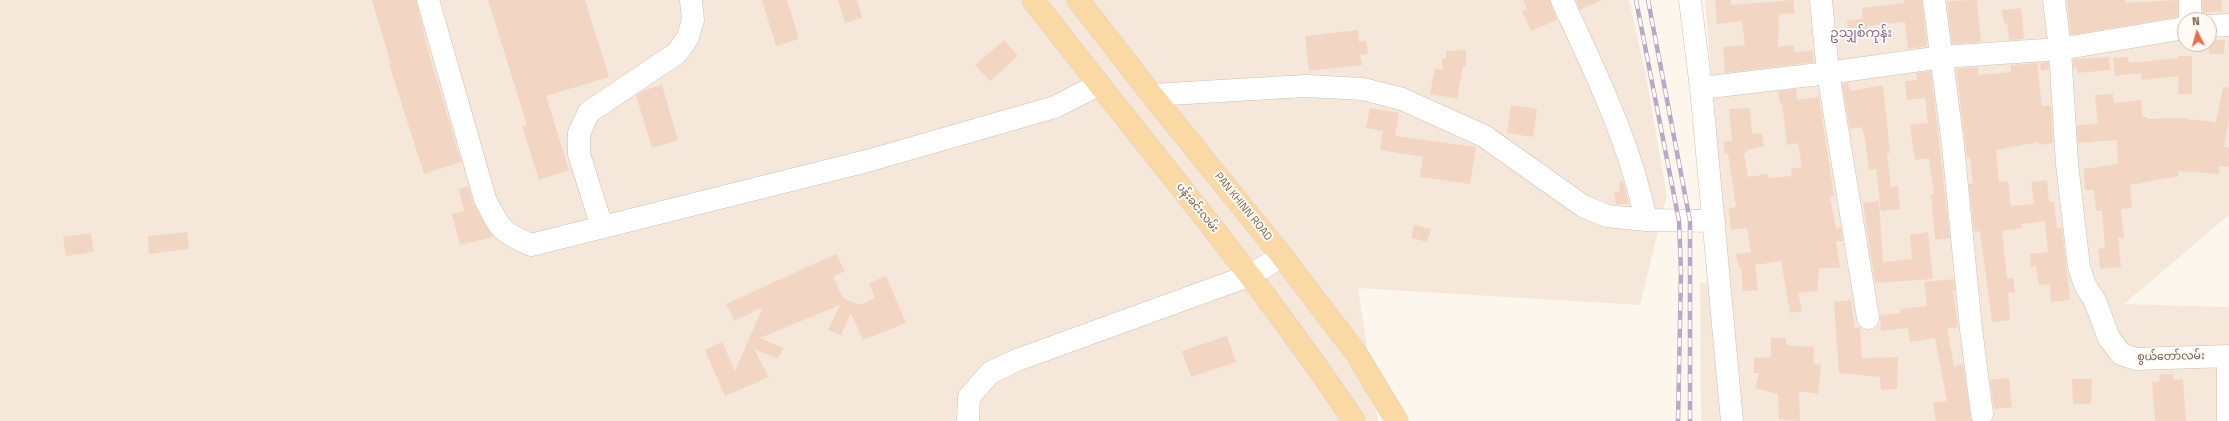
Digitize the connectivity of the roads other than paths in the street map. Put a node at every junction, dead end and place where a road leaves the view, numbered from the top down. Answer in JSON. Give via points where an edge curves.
{"nodes":[{"id":1,"x":428,"y":0,"type":"edge"},
{"id":2,"x":691,"y":0,"type":"edge"},
{"id":3,"x":1033,"y":0,"type":"edge"},
{"id":4,"x":1078,"y":0,"type":"edge"},
{"id":5,"x":1562,"y":0,"type":"edge"},
{"id":6,"x":1690,"y":0,"type":"edge"},
{"id":7,"x":1820,"y":0,"type":"edge"},
{"id":8,"x":1934,"y":0,"type":"edge"},
{"id":9,"x":2054,"y":0,"type":"edge"},
{"id":10,"x":2190,"y":0,"type":"edge"},
{"id":11,"x":2190,"y":12,"type":"edge"},
{"id":12,"x":2229,"y":25,"type":"edge"},
{"id":13,"x":2217,"y":26,"type":"edge"},
{"id":14,"x":2177,"y":29,"type":"edge"},
{"id":15,"x":2060,"y":49,"type":"junction"},
{"id":16,"x":1942,"y":57,"type":"junction"},
{"id":17,"x":1828,"y":73,"type":"junction"},
{"id":18,"x":1098,"y":85,"type":"junction"},
{"id":19,"x":1701,"y":88,"type":"junction"},
{"id":20,"x":1152,"y":95,"type":"junction"},
{"id":21,"x":1646,"y":220,"type":"junction"},
{"id":22,"x":1714,"y":221,"type":"junction"},
{"id":23,"x":602,"y":227,"type":"junction"},
{"id":24,"x":1282,"y":256,"type":"junction"},
{"id":25,"x":1251,"y":275,"type":"junction"},
{"id":26,"x":1868,"y":318,"type":"dead end"},
{"id":27,"x":2228,"y":356,"type":"edge"},
{"id":28,"x":1982,"y":414,"type":"dead end"},
{"id":29,"x":968,"y":421,"type":"edge"},
{"id":30,"x":1354,"y":421,"type":"edge"},
{"id":31,"x":1397,"y":421,"type":"edge"},
{"id":32,"x":1732,"y":421,"type":"edge"},
{"id":33,"x":2228,"y":421,"type":"edge"}],
"edges":[{"from":1,"to":23,"type":"street","via":[[485,199],[495,220],[506,234],[532,245]]},
{"from":2,"to":23,"type":"street","via":[[693,20],[688,37],[677,53],[589,112],[579,133],[579,154]]},
{"from":3,"to":18,"type":"main road","name":"ပန်းခင်းလမ်း"},
{"from":4,"to":20,"type":"main road","name":"PAN KHINN ROAD"},
{"from":5,"to":21,"type":"street","via":[[1606,96],[1640,193]]},
{"from":6,"to":19,"type":"street"},
{"from":7,"to":17,"type":"street"},
{"from":8,"to":16,"type":"street"},
{"from":9,"to":15,"type":"street","name":"စွယ်တော်လမ်း"},
{"from":10,"to":11,"type":"street"},
{"from":12,"to":13,"type":"street"},
{"from":14,"to":15,"type":"street"},
{"from":15,"to":16,"type":"street"},
{"from":15,"to":27,"type":"street","name":"စွယ်တော်လမ်း","via":[[2067,164],[2079,267],[2109,338],[2121,354],[2136,359]]},
{"from":16,"to":17,"type":"street"},
{"from":16,"to":28,"type":"street"},
{"from":17,"to":19,"type":"street"},
{"from":17,"to":26,"type":"street"},
{"from":18,"to":23,"type":"street","via":[[1048,110],[867,161]]},
{"from":18,"to":25,"type":"main road","name":"ပန်းခင်းလမ်း"},
{"from":19,"to":22,"type":"street"},
{"from":20,"to":21,"type":"street","via":[[1305,86],[1363,89],[1402,99],[1484,136],[1583,206],[1607,216]]},
{"from":20,"to":24,"type":"main road","name":"PAN KHINN ROAD"},
{"from":21,"to":22,"type":"street"},
{"from":22,"to":32,"type":"street"},
{"from":24,"to":25,"type":"street"},
{"from":24,"to":31,"type":"main road","name":"PAN KHINN ROAD","via":[[1356,354]]},
{"from":25,"to":29,"type":"street","via":[[1017,360],[990,373],[969,397]]},
{"from":25,"to":30,"type":"main road","name":"ပန်းခင်းလမ်း"},
{"from":27,"to":33,"type":"street"}]}
